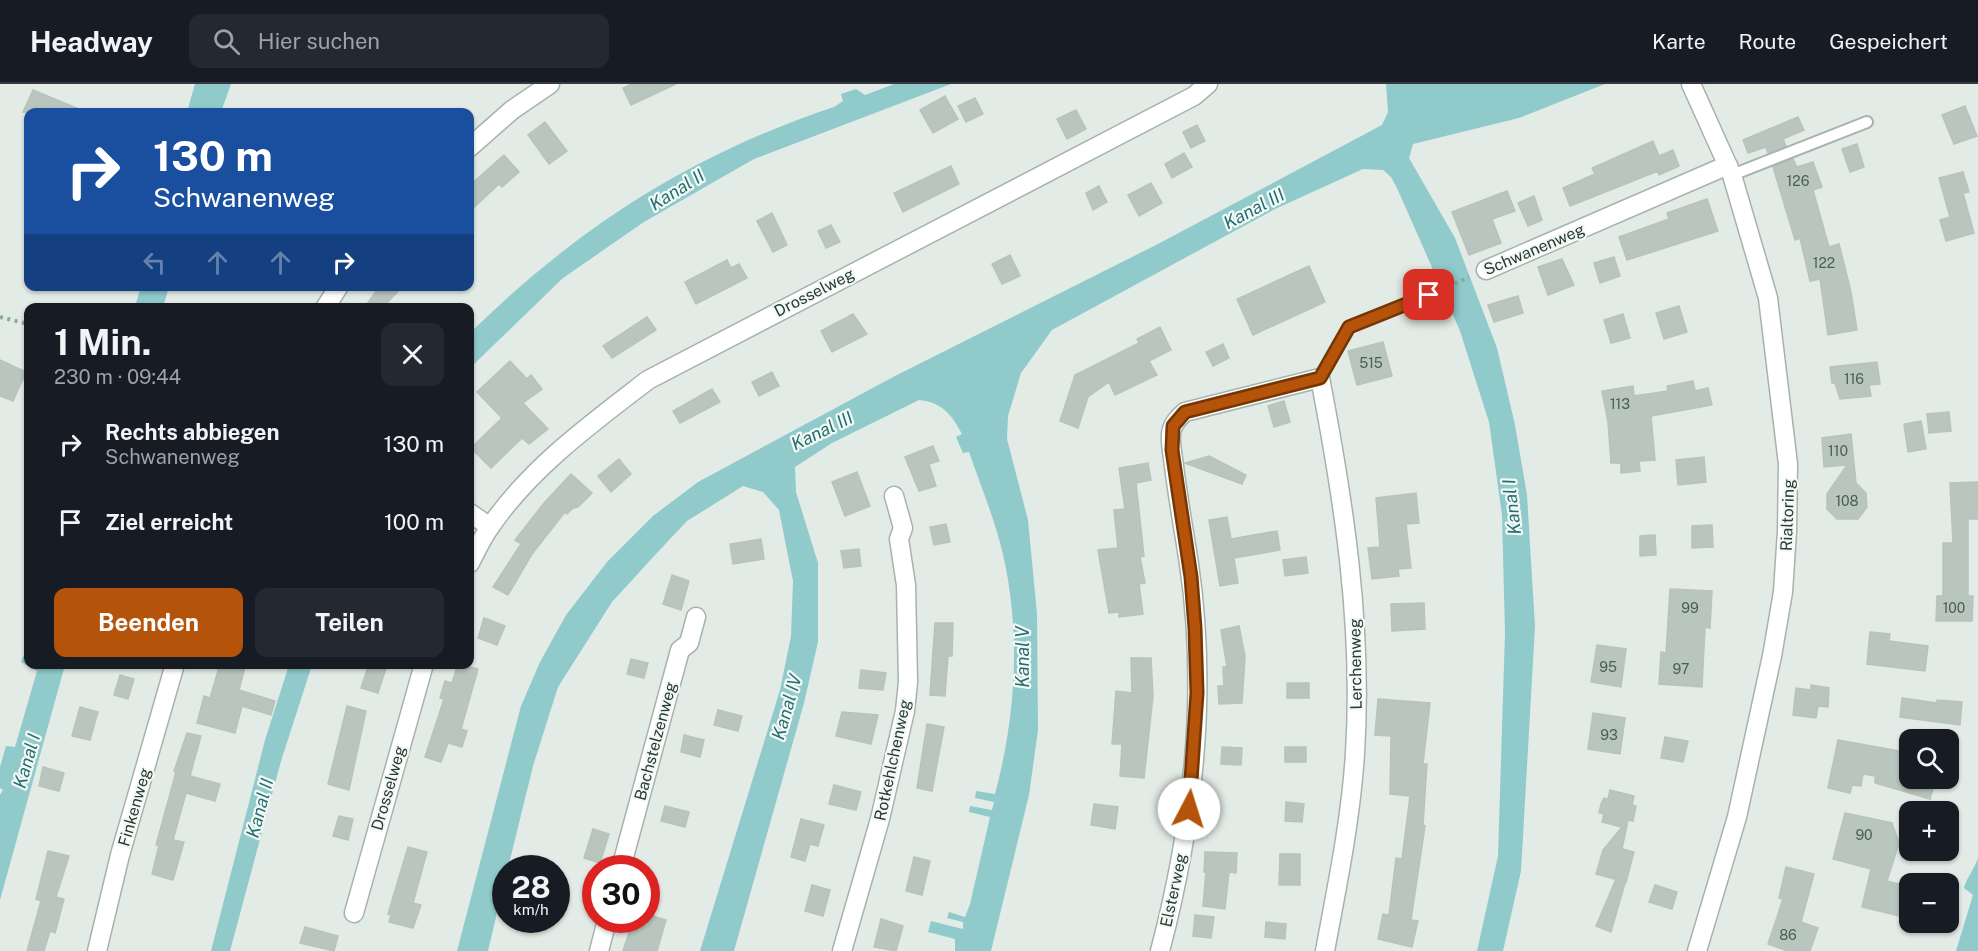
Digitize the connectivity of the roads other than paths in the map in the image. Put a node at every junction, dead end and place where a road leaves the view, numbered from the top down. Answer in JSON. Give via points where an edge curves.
{"nodes":[{"id":1,"x":550,"y":84,"type":"edge"},
{"id":2,"x":1208,"y":84,"type":"edge"},
{"id":3,"x":1691,"y":84,"type":"edge"},
{"id":4,"x":1867,"y":122,"type":"dead end"},
{"id":5,"x":474,"y":143,"type":"edge"},
{"id":6,"x":1730,"y":170,"type":"junction"},
{"id":7,"x":1486,"y":270,"type":"road end"},
{"id":8,"x":1429,"y":295,"type":"road end"},
{"id":9,"x":1320,"y":378,"type":"junction"},
{"id":10,"x":894,"y":496,"type":"dead end"},
{"id":11,"x":474,"y":516,"type":"edge"},
{"id":12,"x":490,"y":527,"type":"junction"},
{"id":13,"x":474,"y":556,"type":"edge"},
{"id":14,"x":696,"y":617,"type":"dead end"},
{"id":15,"x":174,"y":669,"type":"edge"},
{"id":16,"x":423,"y":669,"type":"edge"},
{"id":17,"x":625,"y":855,"type":"edge"},
{"id":18,"x":354,"y":913,"type":"dead end"},
{"id":19,"x":604,"y":933,"type":"edge"},
{"id":20,"x":97,"y":951,"type":"edge"},
{"id":21,"x":599,"y":951,"type":"edge"},
{"id":22,"x":842,"y":951,"type":"edge"},
{"id":23,"x":1160,"y":951,"type":"edge"},
{"id":24,"x":1325,"y":951,"type":"edge"},
{"id":25,"x":1697,"y":951,"type":"edge"}],
"edges":[{"from":1,"to":5,"type":"street"},
{"from":2,"to":12,"type":"street","name":"Drosselweg","via":[[1194,96],[648,380],[587,426],[542,468]]},
{"from":3,"to":6,"type":"street","name":"Rialtoring"},
{"from":4,"to":6,"type":"lane"},
{"from":6,"to":7,"type":"street","name":"Schwanenweg"},
{"from":6,"to":25,"type":"street","name":"Rialtoring","via":[[1768,298],[1785,426],[1787,531],[1783,592],[1770,666],[1737,817]]},
{"from":8,"to":9,"type":"lane","via":[[1349,327]]},
{"from":9,"to":23,"type":"street","name":"Elsterweg","via":[[1185,412],[1176,420],[1170,435],[1194,610],[1197,693],[1189,809]]},
{"from":9,"to":24,"type":"street","name":"Lerchenweg","via":[[1352,573],[1357,690],[1355,755]]},
{"from":10,"to":22,"type":"street","name":"Rotkehlchenweg","via":[[903,528],[899,539],[906,585],[905,711],[880,819]]},
{"from":11,"to":12,"type":"street"},
{"from":12,"to":13,"type":"street","name":"Drosselweg"},
{"from":14,"to":17,"type":"street","name":"Bachstelzenweg","via":[[689,643],[680,650]]},
{"from":15,"to":20,"type":"street","name":"Finkenweg"},
{"from":16,"to":18,"type":"street","name":"Drosselweg"},
{"from":19,"to":21,"type":"street"}]}
